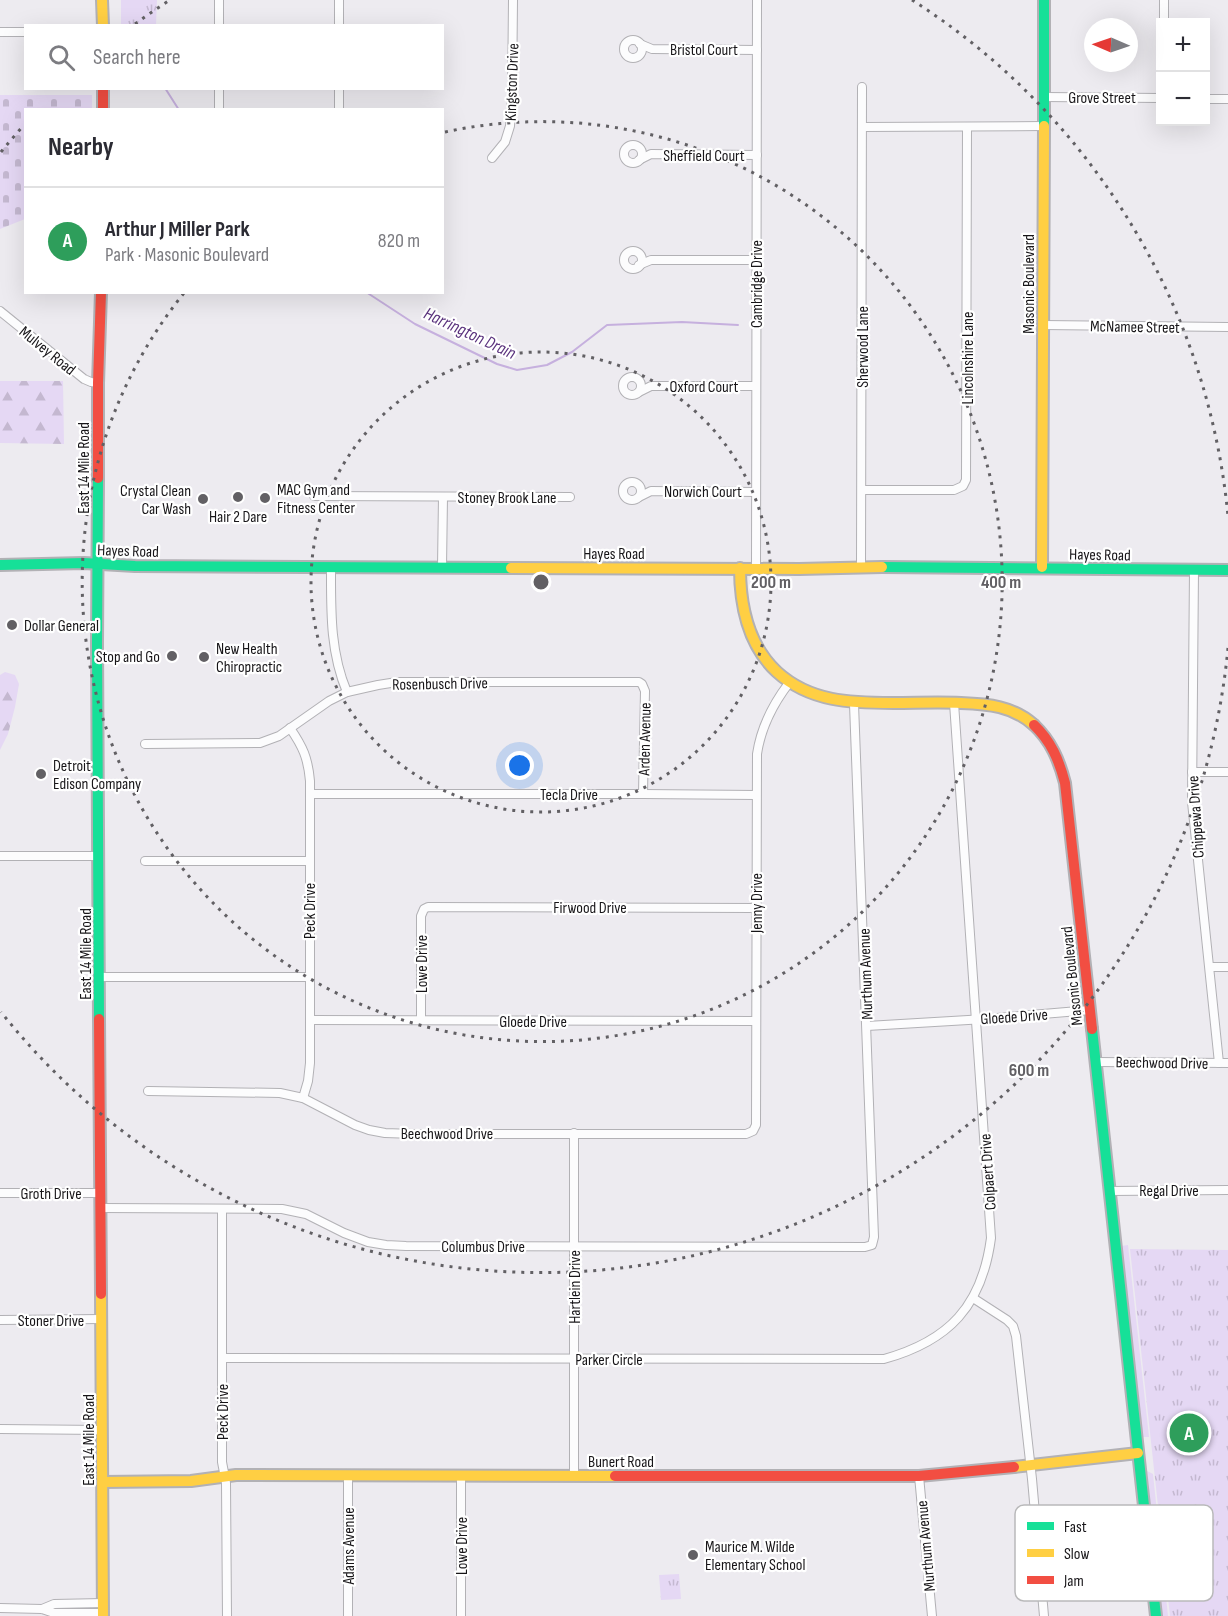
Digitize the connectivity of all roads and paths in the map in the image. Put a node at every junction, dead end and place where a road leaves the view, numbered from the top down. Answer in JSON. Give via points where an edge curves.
{"nodes":[{"id":1,"x":102,"y":0,"type":"edge"},
{"id":2,"x":219,"y":0,"type":"edge"},
{"id":3,"x":339,"y":0,"type":"edge"},
{"id":4,"x":513,"y":0,"type":"edge"},
{"id":5,"x":757,"y":0,"type":"edge"},
{"id":6,"x":1044,"y":0,"type":"edge"},
{"id":7,"x":1164,"y":0,"type":"edge"},
{"id":8,"x":1164,"y":18,"type":"edge"},
{"id":9,"x":103,"y":24,"type":"edge"},
{"id":10,"x":219,"y":24,"type":"edge"},
{"id":11,"x":339,"y":24,"type":"edge"},
{"id":12,"x":0,"y":32,"type":"edge"},
{"id":13,"x":24,"y":32,"type":"edge"},
{"id":14,"x":640,"y":44,"type":"junction"},
{"id":15,"x":652,"y":49,"type":"junction"},
{"id":16,"x":757,"y":50,"type":"junction"},
{"id":17,"x":640,"y":55,"type":"junction"},
{"id":18,"x":862,"y":87,"type":"dead end"},
{"id":19,"x":103,"y":90,"type":"edge"},
{"id":20,"x":219,"y":90,"type":"edge"},
{"id":21,"x":339,"y":90,"type":"edge"},
{"id":22,"x":1044,"y":97,"type":"junction"},
{"id":23,"x":1156,"y":98,"type":"edge"},
{"id":24,"x":1210,"y":99,"type":"edge"},
{"id":25,"x":1228,"y":99,"type":"edge"},
{"id":26,"x":103,"y":108,"type":"edge"},
{"id":27,"x":219,"y":108,"type":"edge"},
{"id":28,"x":339,"y":108,"type":"edge"},
{"id":29,"x":1044,"y":126,"type":"junction"},
{"id":30,"x":862,"y":127,"type":"junction"},
{"id":31,"x":967,"y":127,"type":"junction"},
{"id":32,"x":640,"y":150,"type":"junction"},
{"id":33,"x":651,"y":154,"type":"junction"},
{"id":34,"x":757,"y":155,"type":"junction"},
{"id":35,"x":492,"y":158,"type":"dead end"},
{"id":36,"x":639,"y":160,"type":"junction"},
{"id":37,"x":640,"y":255,"type":"junction"},
{"id":38,"x":651,"y":260,"type":"junction"},
{"id":39,"x":756,"y":260,"type":"junction"},
{"id":40,"x":639,"y":266,"type":"junction"},
{"id":41,"x":101,"y":294,"type":"edge"},
{"id":42,"x":0,"y":311,"type":"edge"},
{"id":43,"x":1043,"y":325,"type":"junction"},
{"id":44,"x":1228,"y":327,"type":"edge"},
{"id":45,"x":639,"y":381,"type":"junction"},
{"id":46,"x":98,"y":383,"type":"junction"},
{"id":47,"x":651,"y":386,"type":"junction"},
{"id":48,"x":756,"y":386,"type":"junction"},
{"id":49,"x":639,"y":392,"type":"junction"},
{"id":50,"x":639,"y":486,"type":"junction"},
{"id":51,"x":862,"y":490,"type":"junction"},
{"id":52,"x":651,"y":491,"type":"junction"},
{"id":53,"x":756,"y":492,"type":"junction"},
{"id":54,"x":314,"y":496,"type":"dead end"},
{"id":55,"x":442,"y":497,"type":"junction"},
{"id":56,"x":570,"y":497,"type":"dead end"},
{"id":57,"x":639,"y":497,"type":"junction"},
{"id":58,"x":98,"y":564,"type":"junction"},
{"id":59,"x":0,"y":565,"type":"edge"},
{"id":60,"x":442,"y":567,"type":"junction"},
{"id":61,"x":861,"y":567,"type":"junction"},
{"id":62,"x":1042,"y":567,"type":"junction"},
{"id":63,"x":332,"y":568,"type":"junction"},
{"id":64,"x":740,"y":568,"type":"junction"},
{"id":65,"x":756,"y":569,"type":"junction"},
{"id":66,"x":1194,"y":570,"type":"junction"},
{"id":67,"x":1228,"y":570,"type":"edge"},
{"id":68,"x":789,"y":683,"type":"junction"},
{"id":69,"x":642,"y":684,"type":"joint"},
{"id":70,"x":347,"y":692,"type":"junction"},
{"id":71,"x":954,"y":703,"type":"junction"},
{"id":72,"x":854,"y":704,"type":"junction"},
{"id":73,"x":290,"y":728,"type":"junction"},
{"id":74,"x":145,"y":744,"type":"dead end"},
{"id":75,"x":1192,"y":772,"type":"junction"},
{"id":76,"x":1228,"y":772,"type":"edge"},
{"id":77,"x":310,"y":794,"type":"junction"},
{"id":78,"x":643,"y":794,"type":"junction"},
{"id":79,"x":756,"y":795,"type":"junction"},
{"id":80,"x":0,"y":856,"type":"edge"},
{"id":81,"x":99,"y":856,"type":"junction"},
{"id":82,"x":146,"y":861,"type":"dead end"},
{"id":83,"x":309,"y":861,"type":"junction"},
{"id":84,"x":756,"y":908,"type":"junction"},
{"id":85,"x":424,"y":909,"type":"joint"},
{"id":86,"x":1209,"y":967,"type":"junction"},
{"id":87,"x":1228,"y":967,"type":"edge"},
{"id":88,"x":100,"y":977,"type":"junction"},
{"id":89,"x":309,"y":977,"type":"junction"},
{"id":90,"x":1090,"y":1010,"type":"junction"},
{"id":91,"x":310,"y":1020,"type":"junction"},
{"id":92,"x":421,"y":1020,"type":"junction"},
{"id":93,"x":975,"y":1020,"type":"junction"},
{"id":94,"x":756,"y":1021,"type":"junction"},
{"id":95,"x":867,"y":1026,"type":"junction"},
{"id":96,"x":1096,"y":1062,"type":"junction"},
{"id":97,"x":1219,"y":1063,"type":"junction"},
{"id":98,"x":1228,"y":1063,"type":"edge"},
{"id":99,"x":148,"y":1091,"type":"dead end"},
{"id":100,"x":303,"y":1098,"type":"junction"},
{"id":101,"x":753,"y":1131,"type":"joint"},
{"id":102,"x":574,"y":1133,"type":"junction"},
{"id":103,"x":1228,"y":1190,"type":"edge"},
{"id":104,"x":1110,"y":1191,"type":"junction"},
{"id":105,"x":0,"y":1193,"type":"edge"},
{"id":106,"x":101,"y":1193,"type":"junction"},
{"id":107,"x":101,"y":1208,"type":"junction"},
{"id":108,"x":222,"y":1209,"type":"junction"},
{"id":109,"x":872,"y":1245,"type":"joint"},
{"id":110,"x":574,"y":1246,"type":"junction"},
{"id":111,"x":973,"y":1298,"type":"junction"},
{"id":112,"x":102,"y":1319,"type":"junction"},
{"id":113,"x":0,"y":1320,"type":"edge"},
{"id":114,"x":222,"y":1358,"type":"junction"},
{"id":115,"x":574,"y":1358,"type":"junction"},
{"id":116,"x":0,"y":1429,"type":"edge"},
{"id":117,"x":102,"y":1430,"type":"junction"},
{"id":118,"x":1138,"y":1453,"type":"junction"},
{"id":119,"x":1031,"y":1465,"type":"junction"},
{"id":120,"x":225,"y":1476,"type":"junction"},
{"id":121,"x":348,"y":1476,"type":"junction"},
{"id":122,"x":461,"y":1476,"type":"junction"},
{"id":123,"x":574,"y":1476,"type":"junction"},
{"id":124,"x":919,"y":1476,"type":"junction"},
{"id":125,"x":103,"y":1482,"type":"junction"},
{"id":126,"x":1034,"y":1505,"type":"edge"},
{"id":127,"x":1144,"y":1505,"type":"edge"},
{"id":128,"x":1043,"y":1601,"type":"edge"},
{"id":129,"x":1154,"y":1601,"type":"edge"},
{"id":130,"x":0,"y":1608,"type":"edge"},
{"id":131,"x":103,"y":1611,"type":"edge"},
{"id":132,"x":228,"y":1616,"type":"edge"},
{"id":133,"x":348,"y":1616,"type":"edge"},
{"id":134,"x":461,"y":1616,"type":"edge"},
{"id":135,"x":932,"y":1616,"type":"edge"},
{"id":136,"x":1044,"y":1616,"type":"edge"},
{"id":137,"x":1156,"y":1616,"type":"edge"}],
"edges":[{"from":1,"to":9,"type":"street"},
{"from":2,"to":10,"type":"street"},
{"from":3,"to":11,"type":"street"},
{"from":4,"to":35,"type":"street","name":"Kingston Drive","via":[[510,126],[505,142]]},
{"from":5,"to":16,"type":"street","name":"Cambridge Drive"},
{"from":6,"to":22,"type":"street","name":"Masonic Boulevard"},
{"from":7,"to":8,"type":"street"},
{"from":12,"to":13,"type":"street"},
{"from":14,"to":15,"type":"street","name":"Bristol Court"},
{"from":14,"to":17,"type":"street"},
{"from":14,"to":17,"type":"street","via":[[630,41],[624,48],[629,57]]},
{"from":15,"to":16,"type":"street","name":"Bristol Court"},
{"from":15,"to":17,"type":"street","name":"Bristol Court"},
{"from":16,"to":34,"type":"street","name":"Cambridge Drive"},
{"from":18,"to":30,"type":"street","name":"Sherwood Lane"},
{"from":19,"to":26,"type":"street"},
{"from":20,"to":27,"type":"street"},
{"from":21,"to":28,"type":"street"},
{"from":22,"to":23,"type":"street","name":"Grove Street"},
{"from":22,"to":29,"type":"street","name":"Masonic Boulevard"},
{"from":24,"to":25,"type":"street"},
{"from":29,"to":31,"type":"street"},
{"from":29,"to":43,"type":"street","name":"Masonic Boulevard"},
{"from":30,"to":31,"type":"street"},
{"from":30,"to":51,"type":"street","name":"Sherwood Lane"},
{"from":31,"to":51,"type":"street","name":"Lincolnshire Lane","via":[[966,480],[954,490]]},
{"from":32,"to":33,"type":"street","name":"Sheffield Court"},
{"from":32,"to":36,"type":"street","name":"Sheffield Court"},
{"from":32,"to":36,"type":"street","name":"Sheffield Court","via":[[630,146],[624,152],[629,162]]},
{"from":33,"to":34,"type":"street","name":"Sheffield Court"},
{"from":33,"to":36,"type":"street","name":"Sheffield Court"},
{"from":34,"to":39,"type":"street","name":"Cambridge Drive"},
{"from":37,"to":38,"type":"street"},
{"from":37,"to":40,"type":"street"},
{"from":37,"to":40,"type":"street","via":[[632,251],[624,258],[629,268]]},
{"from":38,"to":39,"type":"street"},
{"from":38,"to":40,"type":"street"},
{"from":39,"to":48,"type":"street","name":"Cambridge Drive"},
{"from":41,"to":46,"type":"street","name":"East 14 Mile Road"},
{"from":42,"to":46,"type":"street","name":"Mulvey Road","via":[[84,379]]},
{"from":43,"to":44,"type":"street","name":"McNamee Street"},
{"from":43,"to":62,"type":"street","name":"Masonic Boulevard"},
{"from":45,"to":47,"type":"street","name":"Oxford Court"},
{"from":45,"to":49,"type":"street"},
{"from":45,"to":49,"type":"street","via":[[629,378],[623,387],[631,395]]},
{"from":46,"to":58,"type":"street","name":"East 14 Mile Road"},
{"from":47,"to":48,"type":"street","name":"Oxford Court"},
{"from":47,"to":49,"type":"street","name":"Oxford Court"},
{"from":48,"to":53,"type":"street","name":"Cambridge Drive"},
{"from":50,"to":52,"type":"street","name":"Norwich Court"},
{"from":50,"to":57,"type":"street","name":"Norwich Court"},
{"from":50,"to":57,"type":"street","via":[[629,483],[623,489],[628,499]]},
{"from":51,"to":61,"type":"street","name":"Sherwood Lane"},
{"from":52,"to":53,"type":"street","name":"Norwich Court"},
{"from":52,"to":57,"type":"street","name":"Norwich Court"},
{"from":53,"to":65,"type":"street","name":"Cambridge Drive"},
{"from":54,"to":55,"type":"street","name":"Stoney Brook Lane"},
{"from":55,"to":56,"type":"street","name":"Stoney Brook Lane"},
{"from":55,"to":60,"type":"street","name":"Stoney Brook Lane"},
{"from":58,"to":59,"type":"street","name":"Hayes Road"},
{"from":58,"to":63,"type":"street","name":"Hayes Road"},
{"from":58,"to":81,"type":"street","name":"East 14 Mile Road"},
{"from":60,"to":63,"type":"street","name":"Hayes Road"},
{"from":60,"to":64,"type":"street","name":"Hayes Road"},
{"from":61,"to":62,"type":"street","name":"Hayes Road"},
{"from":61,"to":65,"type":"street","name":"Hayes Road"},
{"from":62,"to":66,"type":"street","name":"Hayes Road"},
{"from":63,"to":70,"type":"street","via":[[332,629],[337,663]]},
{"from":64,"to":65,"type":"street","name":"Hayes Road"},
{"from":64,"to":68,"type":"street","name":"Masonic Boulevard","via":[[741,601],[750,633],[760,652]]},
{"from":66,"to":67,"type":"street","name":"Hayes Road"},
{"from":66,"to":75,"type":"street","name":"Chippewa Drive"},
{"from":68,"to":72,"type":"street","name":"Masonic Boulevard","via":[[816,696]]},
{"from":68,"to":79,"type":"street","name":"Jenny Drive","via":[[762,732]]},
{"from":69,"to":70,"type":"street","name":"Rosenbusch Drive","via":[[397,682]]},
{"from":69,"to":78,"type":"street","name":"Arden Avenue"},
{"from":70,"to":73,"type":"street","name":"Rosenbusch Drive"},
{"from":71,"to":72,"type":"street","name":"Masonic Boulevard"},
{"from":71,"to":90,"type":"street","name":"Masonic Boulevard","via":[[994,705],[1017,712],[1040,730],[1058,757],[1066,786]]},
{"from":71,"to":93,"type":"street","name":"Colpaert Drive"},
{"from":72,"to":95,"type":"street","name":"Murthum Avenue"},
{"from":73,"to":74,"type":"street","name":"Rosenbusch Drive","via":[[260,743]]},
{"from":73,"to":77,"type":"street","name":"Peck Drive","via":[[309,766]]},
{"from":75,"to":76,"type":"street"},
{"from":75,"to":86,"type":"street","name":"Chippewa Drive"},
{"from":77,"to":78,"type":"street","name":"Tecla Drive"},
{"from":77,"to":83,"type":"street","name":"Peck Drive"},
{"from":78,"to":79,"type":"street","name":"Tecla Drive"},
{"from":79,"to":84,"type":"street","name":"Jenny Drive"},
{"from":80,"to":81,"type":"street"},
{"from":81,"to":88,"type":"street","name":"East 14 Mile Road"},
{"from":82,"to":83,"type":"street"},
{"from":83,"to":89,"type":"street","name":"Peck Drive"},
{"from":84,"to":85,"type":"street","name":"Firwood Drive"},
{"from":84,"to":94,"type":"street","name":"Jenny Drive"},
{"from":85,"to":92,"type":"street","name":"Lowe Drive"},
{"from":86,"to":87,"type":"street"},
{"from":86,"to":97,"type":"street","name":"Chippewa Drive"},
{"from":88,"to":89,"type":"street"},
{"from":88,"to":106,"type":"street","name":"East 14 Mile Road"},
{"from":89,"to":91,"type":"street","name":"Peck Drive"},
{"from":90,"to":93,"type":"street","name":"Gloede Drive"},
{"from":90,"to":96,"type":"street","name":"Masonic Boulevard"},
{"from":91,"to":92,"type":"street","name":"Gloede Drive"},
{"from":91,"to":100,"type":"street","name":"Peck Drive","via":[[310,1063]]},
{"from":92,"to":94,"type":"street","name":"Gloede Drive"},
{"from":93,"to":95,"type":"street","name":"Gloede Drive"},
{"from":93,"to":111,"type":"street","name":"Colpaert Drive","via":[[991,1238],[986,1267]]},
{"from":94,"to":101,"type":"street","name":"Jenny Drive"},
{"from":95,"to":109,"type":"street","name":"Murthum Avenue"},
{"from":96,"to":97,"type":"street","name":"Beechwood Drive"},
{"from":96,"to":104,"type":"street","name":"Masonic Boulevard"},
{"from":97,"to":98,"type":"street","name":"Beechwood Drive"},
{"from":99,"to":100,"type":"street","name":"Beechwood Drive","via":[[280,1093]]},
{"from":100,"to":102,"type":"street","name":"Beechwood Drive","via":[[355,1125],[385,1132]]},
{"from":101,"to":102,"type":"street","name":"Beechwood Drive"},
{"from":102,"to":110,"type":"street","name":"Hartlein Drive"},
{"from":103,"to":104,"type":"street","name":"Regal Drive"},
{"from":104,"to":118,"type":"street","name":"Masonic Boulevard"},
{"from":105,"to":106,"type":"street","name":"Groth Drive"},
{"from":106,"to":107,"type":"street","name":"East 14 Mile Road"},
{"from":107,"to":108,"type":"street","name":"Columbus Drive"},
{"from":107,"to":112,"type":"street","name":"East 14 Mile Road"},
{"from":108,"to":110,"type":"street","name":"Columbus Drive","via":[[297,1212],[354,1237],[386,1245]]},
{"from":108,"to":114,"type":"street","name":"Peck Drive"},
{"from":109,"to":110,"type":"street","name":"Columbus Drive"},
{"from":110,"to":115,"type":"street","name":"Hartlein Drive"},
{"from":111,"to":115,"type":"street","name":"Parker Circle","via":[[940,1335],[925,1345],[884,1359]]},
{"from":111,"to":119,"type":"street","via":[[1013,1326]]},
{"from":112,"to":113,"type":"street","name":"Stoner Drive"},
{"from":112,"to":117,"type":"street","name":"East 14 Mile Road"},
{"from":114,"to":115,"type":"street","name":"Parker Circle"},
{"from":114,"to":120,"type":"street","name":"Peck Drive"},
{"from":115,"to":123,"type":"street","name":"Hartlein Drive"},
{"from":116,"to":117,"type":"street"},
{"from":117,"to":125,"type":"street","name":"East 14 Mile Road"},
{"from":118,"to":119,"type":"street","name":"Bunert Road"},
{"from":118,"to":127,"type":"street","name":"Masonic Boulevard"},
{"from":119,"to":124,"type":"street","name":"Bunert Road"},
{"from":119,"to":126,"type":"street"},
{"from":120,"to":121,"type":"street","name":"Bunert Road"},
{"from":120,"to":125,"type":"street","name":"Bunert Road","via":[[191,1481]]},
{"from":120,"to":132,"type":"street","name":"Peck Drive"},
{"from":121,"to":122,"type":"street","name":"Bunert Road"},
{"from":121,"to":133,"type":"street","name":"Adams Avenue"},
{"from":122,"to":123,"type":"street","name":"Bunert Road"},
{"from":122,"to":134,"type":"street","name":"Lowe Drive"},
{"from":123,"to":124,"type":"street","name":"Bunert Road"},
{"from":124,"to":135,"type":"street","name":"Murthum Avenue"},
{"from":125,"to":131,"type":"street","name":"East 14 Mile Road"},
{"from":128,"to":136,"type":"street"},
{"from":129,"to":137,"type":"street","name":"Masonic Boulevard"},
{"from":130,"to":131,"type":"street","via":[[54,1613]]}]}
